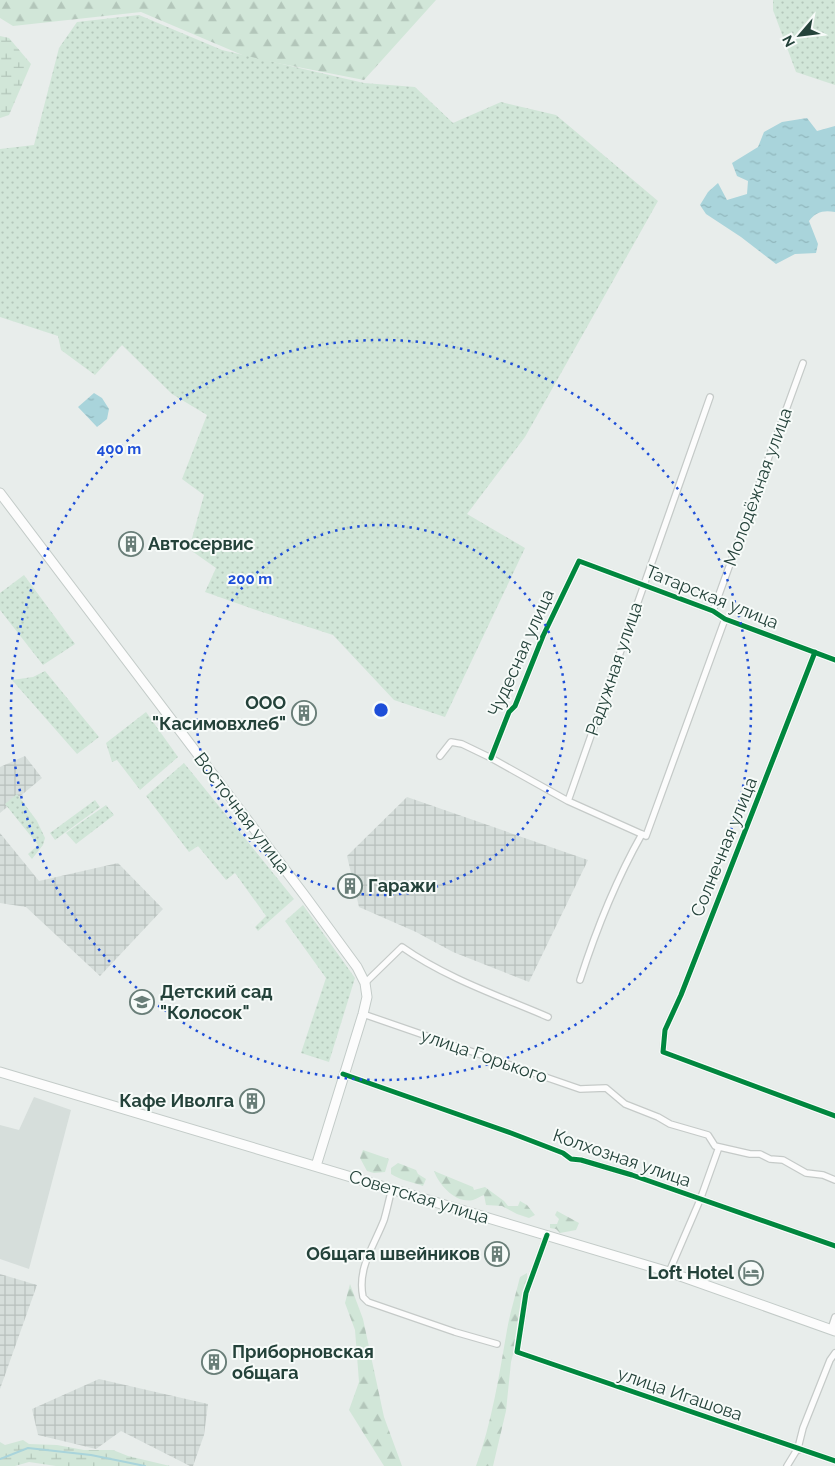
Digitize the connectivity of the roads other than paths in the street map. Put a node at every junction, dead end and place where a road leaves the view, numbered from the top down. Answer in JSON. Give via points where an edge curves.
{"nodes":[{"id":1,"x":803,"y":363,"type":"dead end"},
{"id":2,"x":710,"y":397,"type":"dead end"},
{"id":3,"x":0,"y":493,"type":"edge"},
{"id":4,"x":579,"y":561,"type":"joint"},
{"id":5,"x":644,"y":584,"type":"junction"},
{"id":6,"x":712,"y":611,"type":"junction"},
{"id":7,"x":725,"y":618,"type":"junction"},
{"id":8,"x":815,"y":652,"type":"junction"},
{"id":9,"x":835,"y":660,"type":"edge"},
{"id":10,"x":440,"y":756,"type":"dead end"},
{"id":11,"x":491,"y":758,"type":"junction"},
{"id":12,"x":568,"y":801,"type":"junction"},
{"id":13,"x":644,"y":835,"type":"junction"},
{"id":14,"x":580,"y":980,"type":"dead end"},
{"id":15,"x":365,"y":983,"type":"junction"},
{"id":16,"x":363,"y":1014,"type":"junction"},
{"id":17,"x":548,"y":1017,"type":"dead end"},
{"id":18,"x":0,"y":1072,"type":"edge"},
{"id":19,"x":343,"y":1074,"type":"junction"},
{"id":20,"x":835,"y":1116,"type":"edge"},
{"id":21,"x":719,"y":1147,"type":"junction"},
{"id":22,"x":316,"y":1166,"type":"junction"},
{"id":23,"x":835,"y":1180,"type":"edge"},
{"id":24,"x":392,"y":1189,"type":"junction"},
{"id":25,"x":700,"y":1200,"type":"junction"},
{"id":26,"x":547,"y":1235,"type":"junction"},
{"id":27,"x":835,"y":1246,"type":"edge"},
{"id":28,"x":669,"y":1272,"type":"junction"},
{"id":29,"x":835,"y":1316,"type":"edge"},
{"id":30,"x":833,"y":1330,"type":"edge"},
{"id":31,"x":497,"y":1344,"type":"dead end"},
{"id":32,"x":835,"y":1353,"type":"edge"},
{"id":33,"x":798,"y":1448,"type":"junction"},
{"id":34,"x":835,"y":1461,"type":"edge"},
{"id":35,"x":786,"y":1466,"type":"edge"}],
"edges":[{"from":1,"to":6,"type":"street","name":"Молодёжная улица"},
{"from":2,"to":5,"type":"street","name":"Радужная улица"},
{"from":3,"to":15,"type":"main road","name":"Восточная улица","via":[[305,896]]},
{"from":4,"to":5,"type":"street","name":"Татарская улица"},
{"from":4,"to":11,"type":"street","name":"Чудесная улица"},
{"from":5,"to":6,"type":"street","name":"Татарская улица"},
{"from":5,"to":12,"type":"street","name":"Радужная улица"},
{"from":6,"to":7,"type":"street","name":"Татарская улица"},
{"from":7,"to":8,"type":"street","name":"Татарская улица"},
{"from":7,"to":13,"type":"street"},
{"from":8,"to":9,"type":"street","name":"Татарская улица"},
{"from":8,"to":20,"type":"street","name":"Солнечная улица","via":[[665,1030],[663,1052]]},
{"from":10,"to":11,"type":"street","via":[[451,742]]},
{"from":11,"to":12,"type":"street"},
{"from":12,"to":13,"type":"street"},
{"from":13,"to":14,"type":"street","via":[[627,861]]},
{"from":15,"to":16,"type":"main road","via":[[367,998]]},
{"from":15,"to":17,"type":"street","via":[[402,947],[450,975]]},
{"from":16,"to":19,"type":"main road"},
{"from":16,"to":21,"type":"street","name":"улица Горького","via":[[580,1089],[606,1088],[626,1104],[670,1124],[708,1135]]},
{"from":18,"to":22,"type":"main road","name":"Советская улица"},
{"from":19,"to":22,"type":"main road"},
{"from":19,"to":25,"type":"street","name":"Колхозная улица","via":[[511,1133],[571,1159],[632,1175]]},
{"from":21,"to":23,"type":"street","via":[[783,1160],[806,1173]]},
{"from":21,"to":25,"type":"street"},
{"from":22,"to":24,"type":"main road","name":"Советская улица"},
{"from":24,"to":26,"type":"main road","name":"Советская улица"},
{"from":24,"to":31,"type":"street","via":[[384,1220],[363,1269],[362,1298]]},
{"from":25,"to":27,"type":"street","name":"Колхозная улица"},
{"from":25,"to":28,"type":"street"},
{"from":26,"to":28,"type":"main road","name":"Советская улица"},
{"from":26,"to":33,"type":"street","name":"улица Игашова","via":[[526,1293],[517,1352]]},
{"from":28,"to":30,"type":"main road","name":"Советская улица"},
{"from":29,"to":30,"type":"street"},
{"from":32,"to":33,"type":"street","via":[[803,1428]]},
{"from":33,"to":34,"type":"street","name":"улица Игашова"},
{"from":33,"to":35,"type":"street"}]}
